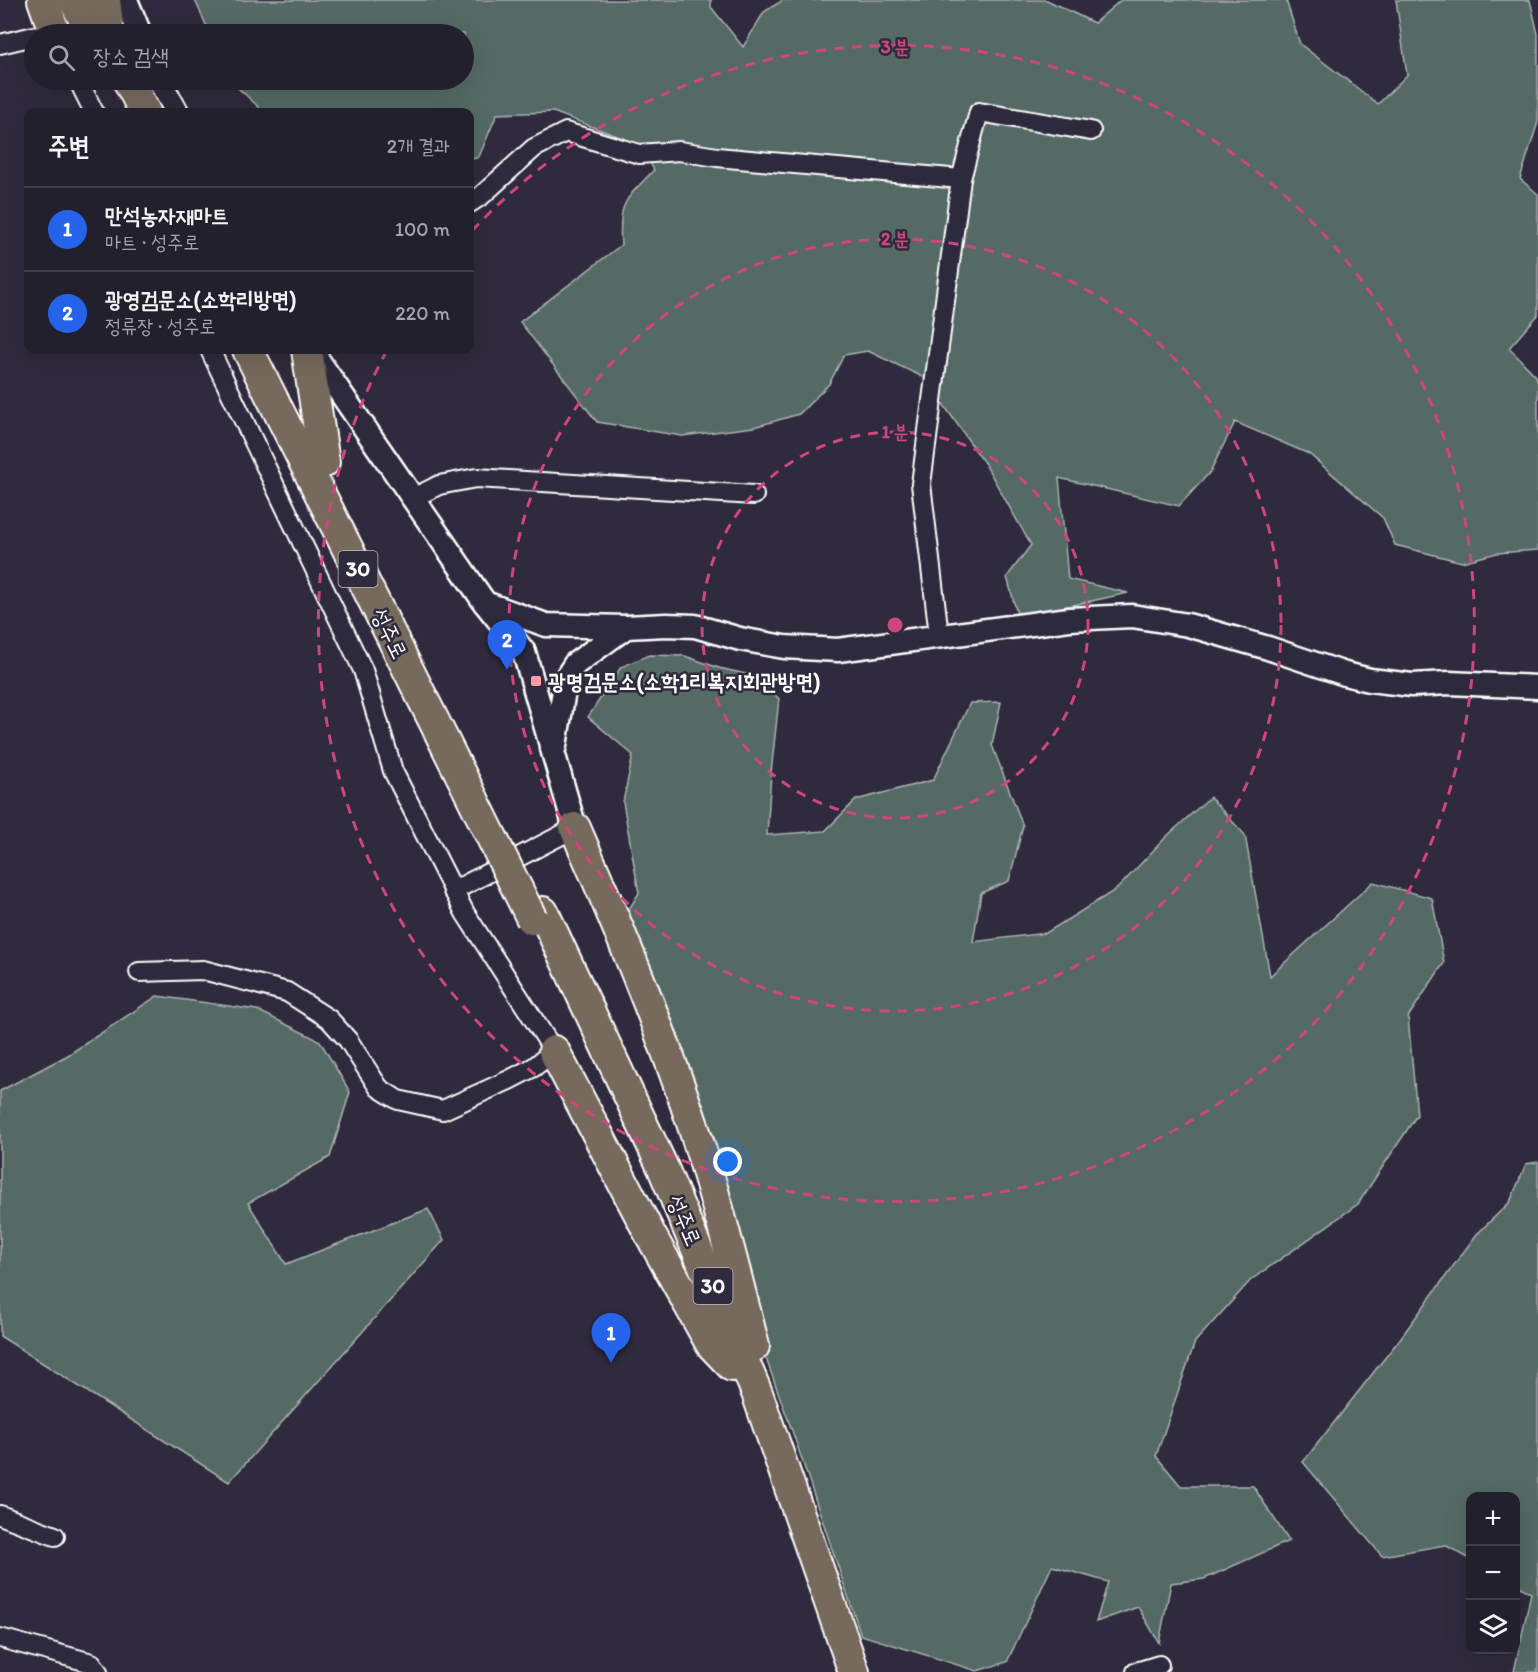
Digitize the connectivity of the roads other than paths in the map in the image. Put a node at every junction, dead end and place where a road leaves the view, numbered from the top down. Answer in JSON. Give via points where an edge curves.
{"nodes":[{"id":1,"x":43,"y":0,"type":"edge"},
{"id":2,"x":74,"y":0,"type":"edge"},
{"id":3,"x":89,"y":0,"type":"edge"},
{"id":4,"x":105,"y":0,"type":"edge"},
{"id":5,"x":126,"y":0,"type":"edge"},
{"id":6,"x":45,"y":24,"type":"edge"},
{"id":7,"x":87,"y":24,"type":"edge"},
{"id":8,"x":102,"y":24,"type":"edge"},
{"id":9,"x":106,"y":24,"type":"edge"},
{"id":10,"x":136,"y":24,"type":"edge"},
{"id":11,"x":24,"y":39,"type":"edge"},
{"id":12,"x":0,"y":44,"type":"edge"},
{"id":13,"x":83,"y":90,"type":"edge"},
{"id":14,"x":119,"y":90,"type":"edge"},
{"id":15,"x":133,"y":90,"type":"edge"},
{"id":16,"x":165,"y":90,"type":"edge"},
{"id":17,"x":92,"y":108,"type":"edge"},
{"id":18,"x":127,"y":108,"type":"edge"},
{"id":19,"x":143,"y":108,"type":"edge"},
{"id":20,"x":175,"y":108,"type":"edge"},
{"id":21,"x":1090,"y":131,"type":"dead end"},
{"id":22,"x":961,"y":179,"type":"junction"},
{"id":23,"x":474,"y":200,"type":"edge"},
{"id":24,"x":212,"y":354,"type":"edge"},
{"id":25,"x":250,"y":354,"type":"edge"},
{"id":26,"x":268,"y":354,"type":"edge"},
{"id":27,"x":310,"y":354,"type":"edge"},
{"id":28,"x":312,"y":354,"type":"edge"},
{"id":29,"x":324,"y":462,"type":"junction"},
{"id":30,"x":754,"y":495,"type":"dead end"},
{"id":31,"x":413,"y":498,"type":"junction"},
{"id":32,"x":485,"y":603,"type":"junction"},
{"id":33,"x":626,"y":627,"type":"junction"},
{"id":34,"x":939,"y":635,"type":"junction"},
{"id":35,"x":1538,"y":687,"type":"edge"},
{"id":36,"x":553,"y":753,"type":"junction"},
{"id":37,"x":473,"y":785,"type":"junction"},
{"id":38,"x":574,"y":828,"type":"junction"},
{"id":39,"x":453,"y":891,"type":"junction"},
{"id":40,"x":538,"y":916,"type":"junction"},
{"id":41,"x":139,"y":972,"type":"dead end"},
{"id":42,"x":554,"y":1052,"type":"junction"},
{"id":43,"x":732,"y":1366,"type":"junction"},
{"id":44,"x":758,"y":1393,"type":"junction"},
{"id":45,"x":0,"y":1515,"type":"edge"},
{"id":46,"x":55,"y":1536,"type":"dead end"},
{"id":47,"x":0,"y":1638,"type":"edge"},
{"id":48,"x":1159,"y":1665,"type":"dead end"},
{"id":49,"x":98,"y":1672,"type":"edge"},
{"id":50,"x":836,"y":1672,"type":"edge"},
{"id":51,"x":855,"y":1672,"type":"edge"},
{"id":52,"x":1136,"y":1672,"type":"edge"}],
"edges":[{"from":1,"to":6,"type":"highway"},
{"from":2,"to":7,"type":"highway"},
{"from":3,"to":8,"type":"highway"},
{"from":4,"to":9,"type":"highway"},
{"from":5,"to":10,"type":"street"},
{"from":11,"to":12,"type":"street"},
{"from":13,"to":17,"type":"street"},
{"from":14,"to":18,"type":"highway"},
{"from":15,"to":19,"type":"highway"},
{"from":16,"to":20,"type":"street"},
{"from":21,"to":22,"type":"street","via":[[979,112]]},
{"from":22,"to":23,"type":"street","via":[[679,151],[639,154],[566,132],[534,148]]},
{"from":22,"to":34,"type":"street","via":[[921,484]]},
{"from":24,"to":39,"type":"street","via":[[363,670],[393,771]]},
{"from":25,"to":37,"type":"highway","name":"성주로","number":"30"},
{"from":26,"to":29,"type":"highway","name":"성주로","number":"30"},
{"from":27,"to":29,"type":"highway"},
{"from":28,"to":31,"type":"street"},
{"from":29,"to":37,"type":"highway","name":"성주로","number":"30"},
{"from":30,"to":31,"type":"street","via":[[476,478],[439,485]]},
{"from":31,"to":32,"type":"street"},
{"from":32,"to":33,"type":"street","via":[[546,625]]},
{"from":32,"to":36,"type":"street","via":[[524,652]]},
{"from":33,"to":34,"type":"street","via":[[695,626],[784,647],[837,650]]},
{"from":33,"to":36,"type":"street","via":[[575,664],[566,678]]},
{"from":34,"to":35,"type":"street","via":[[1069,619],[1132,616],[1188,625],[1370,680],[1412,685]]},
{"from":36,"to":38,"type":"street"},
{"from":37,"to":40,"type":"highway","number":"30","bridge":true},
{"from":38,"to":39,"type":"street"},
{"from":38,"to":44,"type":"highway","via":[[638,977],[703,1158],[758,1362]]},
{"from":39,"to":42,"type":"street"},
{"from":40,"to":43,"type":"highway","name":"성주로","number":"30","via":[[680,1237]]},
{"from":40,"to":44,"type":"highway","name":"성주로","number":"30","via":[[663,1168]]},
{"from":41,"to":42,"type":"street","via":[[203,970],[288,992],[328,1019],[348,1040],[379,1088],[398,1101],[443,1110],[509,1080]]},
{"from":42,"to":43,"type":"highway","via":[[711,1344]]},
{"from":43,"to":50,"type":"highway","name":"성주로","number":"30","via":[[792,1527]]},
{"from":44,"to":51,"type":"highway","name":"성주로","number":"30"},
{"from":45,"to":46,"type":"street"},
{"from":47,"to":49,"type":"street","via":[[92,1663]]},
{"from":48,"to":52,"type":"street"}]}
